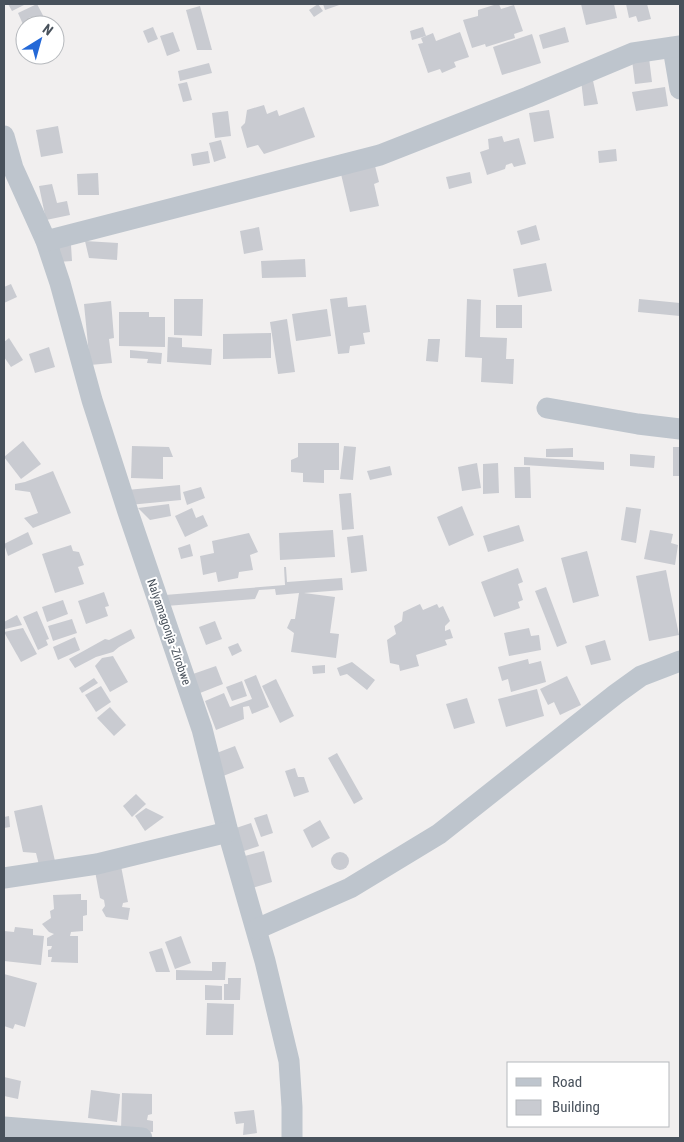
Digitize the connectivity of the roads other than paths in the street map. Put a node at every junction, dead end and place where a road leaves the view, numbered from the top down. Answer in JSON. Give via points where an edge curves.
{"nodes":[{"id":1,"x":677,"y":47,"type":"edge"},
{"id":2,"x":680,"y":89,"type":"edge"},
{"id":3,"x":4,"y":136,"type":"edge"},
{"id":4,"x":9,"y":170,"type":"edge"},
{"id":5,"x":46,"y":242,"type":"junction"},
{"id":6,"x":546,"y":408,"type":"dead end"},
{"id":7,"x":680,"y":428,"type":"edge"},
{"id":8,"x":680,"y":661,"type":"edge"},
{"id":9,"x":228,"y":832,"type":"junction"},
{"id":10,"x":4,"y":878,"type":"edge"},
{"id":11,"x":257,"y":929,"type":"junction"},
{"id":12,"x":4,"y":1127,"type":"edge"},
{"id":13,"x":142,"y":1138,"type":"edge"},
{"id":14,"x":292,"y":1138,"type":"edge"}],
"edges":[{"from":1,"to":2,"type":"street"},
{"from":1,"to":5,"type":"street","via":[[633,53],[380,155]]},
{"from":3,"to":4,"type":"street","name":"Nalyamagonja -Zirobwe"},
{"from":4,"to":5,"type":"street","name":"Nalyamagonja -Zirobwe"},
{"from":5,"to":9,"type":"street","name":"Nalyamagonja -Zirobwe","via":[[92,400],[202,729]]},
{"from":6,"to":7,"type":"street"},
{"from":8,"to":11,"type":"street","via":[[641,676],[439,834],[350,888]]},
{"from":9,"to":10,"type":"street","via":[[97,864]]},
{"from":9,"to":11,"type":"street","name":"Nalyamagonja -Zirobwe"},
{"from":11,"to":14,"type":"street","name":"Nalyamagonja -Zirobwe","via":[[289,1061]]},
{"from":12,"to":13,"type":"street"}]}
